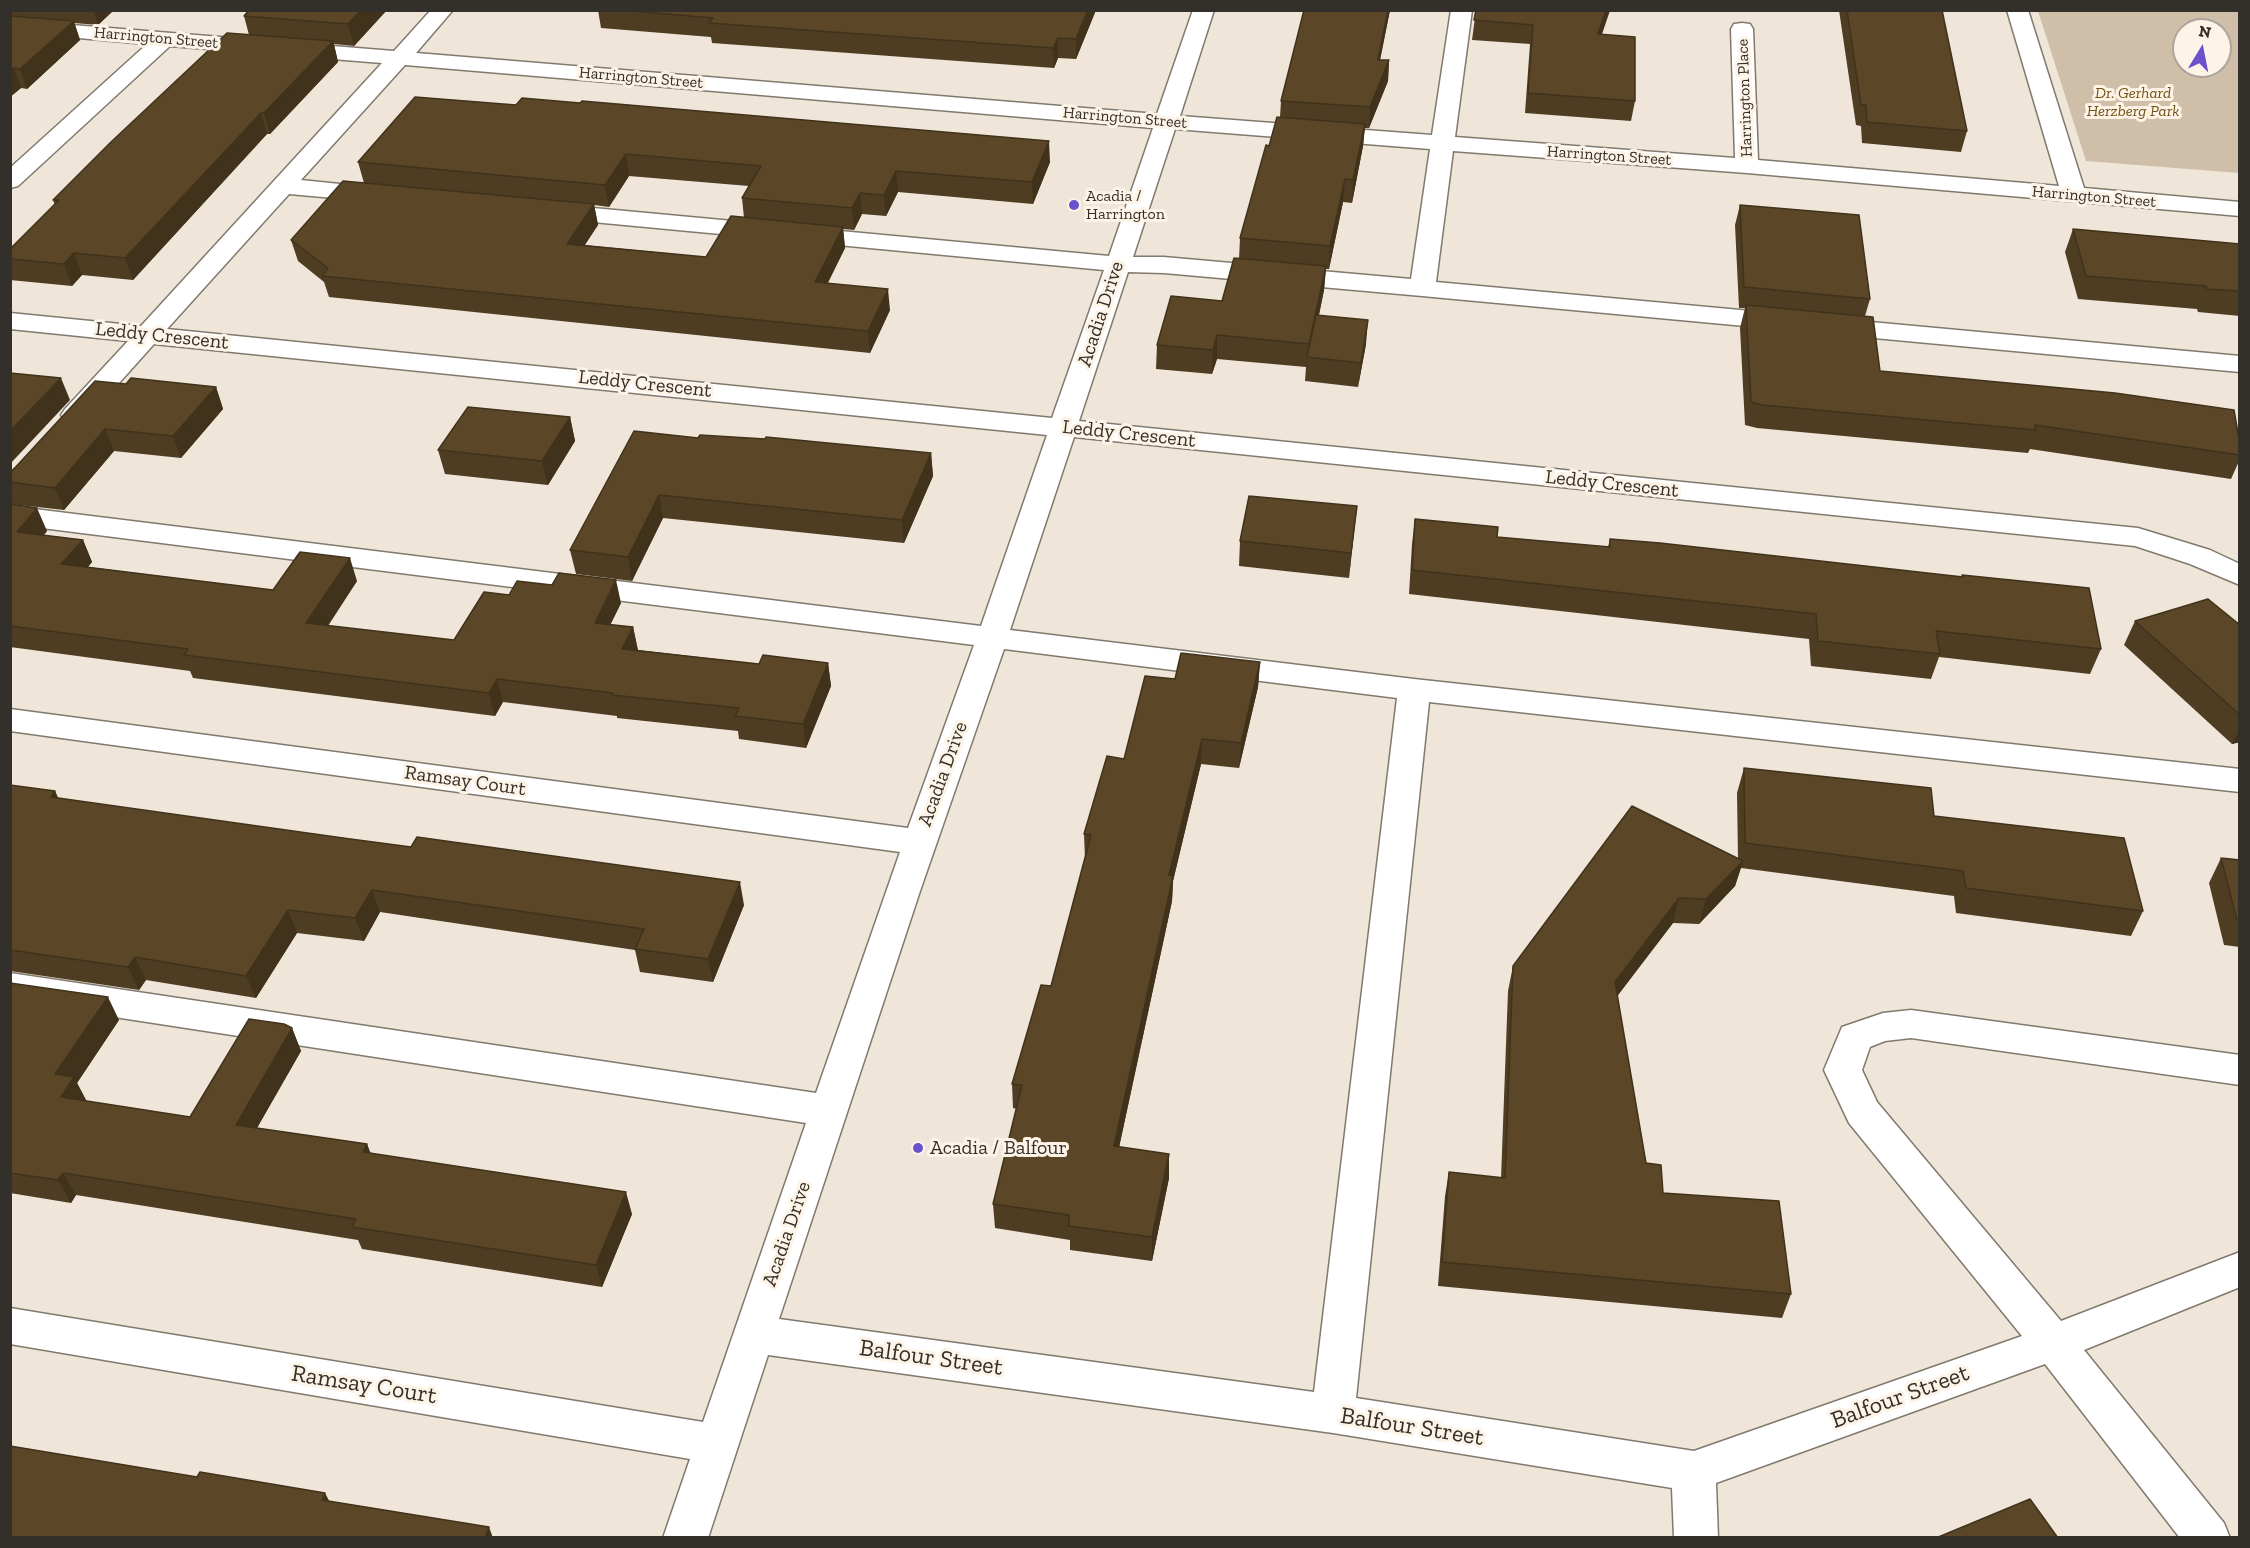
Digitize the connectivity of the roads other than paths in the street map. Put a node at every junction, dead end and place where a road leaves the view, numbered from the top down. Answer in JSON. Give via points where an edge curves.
{"nodes":[{"id":1,"x":443,"y":10,"type":"edge"},
{"id":2,"x":1204,"y":10,"type":"edge"},
{"id":3,"x":1462,"y":10,"type":"edge"},
{"id":4,"x":2017,"y":10,"type":"edge"},
{"id":5,"x":10,"y":26,"type":"edge"},
{"id":6,"x":1742,"y":29,"type":"dead end"},
{"id":7,"x":165,"y":39,"type":"junction"},
{"id":8,"x":401,"y":58,"type":"junction"},
{"id":9,"x":1167,"y":122,"type":"junction"},
{"id":10,"x":1442,"y":143,"type":"junction"},
{"id":11,"x":1748,"y":166,"type":"junction"},
{"id":12,"x":10,"y":181,"type":"edge"},
{"id":13,"x":285,"y":186,"type":"junction"},
{"id":14,"x":2074,"y":195,"type":"junction"},
{"id":15,"x":404,"y":197,"type":"edge"},
{"id":16,"x":522,"y":208,"type":"edge"},
{"id":17,"x":2240,"y":209,"type":"edge"},
{"id":18,"x":1117,"y":264,"type":"junction"},
{"id":19,"x":1422,"y":288,"type":"junction"},
{"id":20,"x":10,"y":321,"type":"edge"},
{"id":21,"x":148,"y":334,"type":"junction"},
{"id":22,"x":2240,"y":364,"type":"edge"},
{"id":23,"x":1064,"y":427,"type":"junction"},
{"id":24,"x":56,"y":436,"type":"edge"},
{"id":25,"x":10,"y":515,"type":"edge"},
{"id":26,"x":2240,"y":576,"type":"edge"},
{"id":27,"x":992,"y":638,"type":"junction"},
{"id":28,"x":1414,"y":690,"type":"junction"},
{"id":29,"x":10,"y":720,"type":"edge"},
{"id":30,"x":2240,"y":781,"type":"edge"},
{"id":31,"x":919,"y":842,"type":"junction"},
{"id":32,"x":10,"y":987,"type":"edge"},
{"id":33,"x":2240,"y":1070,"type":"edge"},
{"id":34,"x":830,"y":1111,"type":"junction"},
{"id":35,"x":2240,"y":1269,"type":"edge"},
{"id":36,"x":10,"y":1326,"type":"edge"},
{"id":37,"x":753,"y":1334,"type":"junction"},
{"id":38,"x":2053,"y":1343,"type":"junction"},
{"id":39,"x":1334,"y":1414,"type":"junction"},
{"id":40,"x":717,"y":1444,"type":"junction"},
{"id":41,"x":1694,"y":1471,"type":"junction"},
{"id":42,"x":685,"y":1538,"type":"edge"},
{"id":43,"x":1696,"y":1538,"type":"edge"},
{"id":44,"x":2208,"y":1538,"type":"edge"}],
"edges":[{"from":1,"to":8,"type":"street"},
{"from":2,"to":9,"type":"street","name":"Acadia Drive"},
{"from":3,"to":10,"type":"street"},
{"from":4,"to":14,"type":"street"},
{"from":5,"to":7,"type":"street","name":"Harrington Street"},
{"from":6,"to":11,"type":"street","name":"Harrington Place"},
{"from":7,"to":8,"type":"street","name":"Harrington Street"},
{"from":7,"to":12,"type":"street"},
{"from":8,"to":9,"type":"street","name":"Harrington Street"},
{"from":8,"to":13,"type":"street"},
{"from":9,"to":10,"type":"street","name":"Harrington Street"},
{"from":9,"to":18,"type":"street","name":"Acadia Drive"},
{"from":10,"to":11,"type":"street","name":"Harrington Street"},
{"from":10,"to":19,"type":"street"},
{"from":11,"to":14,"type":"street","name":"Harrington Street"},
{"from":13,"to":15,"type":"street"},
{"from":13,"to":21,"type":"street"},
{"from":14,"to":17,"type":"street","name":"Harrington Street"},
{"from":16,"to":18,"type":"street"},
{"from":18,"to":19,"type":"street"},
{"from":18,"to":23,"type":"street","name":"Acadia Drive"},
{"from":19,"to":22,"type":"street"},
{"from":20,"to":21,"type":"street","name":"Leddy Crescent"},
{"from":21,"to":23,"type":"street","name":"Leddy Crescent"},
{"from":21,"to":24,"type":"street"},
{"from":23,"to":26,"type":"street","name":"Leddy Crescent","via":[[2138,537],[2200,557]]},
{"from":23,"to":27,"type":"street","name":"Acadia Drive"},
{"from":25,"to":27,"type":"street"},
{"from":27,"to":28,"type":"street"},
{"from":27,"to":31,"type":"street","name":"Acadia Drive"},
{"from":28,"to":30,"type":"street"},
{"from":28,"to":39,"type":"street"},
{"from":29,"to":31,"type":"street","name":"Ramsay Court"},
{"from":31,"to":34,"type":"street","name":"Acadia Drive"},
{"from":32,"to":34,"type":"street"},
{"from":33,"to":38,"type":"street","via":[[1911,1024],[1883,1027],[1855,1037],[1843,1070],[1863,1112]]},
{"from":34,"to":37,"type":"street","name":"Acadia Drive"},
{"from":35,"to":38,"type":"street","name":"Balfour Street"},
{"from":36,"to":40,"type":"street","name":"Ramsay Court"},
{"from":37,"to":39,"type":"street","name":"Balfour Street"},
{"from":37,"to":40,"type":"street","name":"Acadia Drive"},
{"from":38,"to":41,"type":"street","name":"Balfour Street"},
{"from":38,"to":44,"type":"street"},
{"from":39,"to":41,"type":"street","name":"Balfour Street"},
{"from":40,"to":42,"type":"street","name":"Acadia Drive"},
{"from":41,"to":43,"type":"street"}]}
